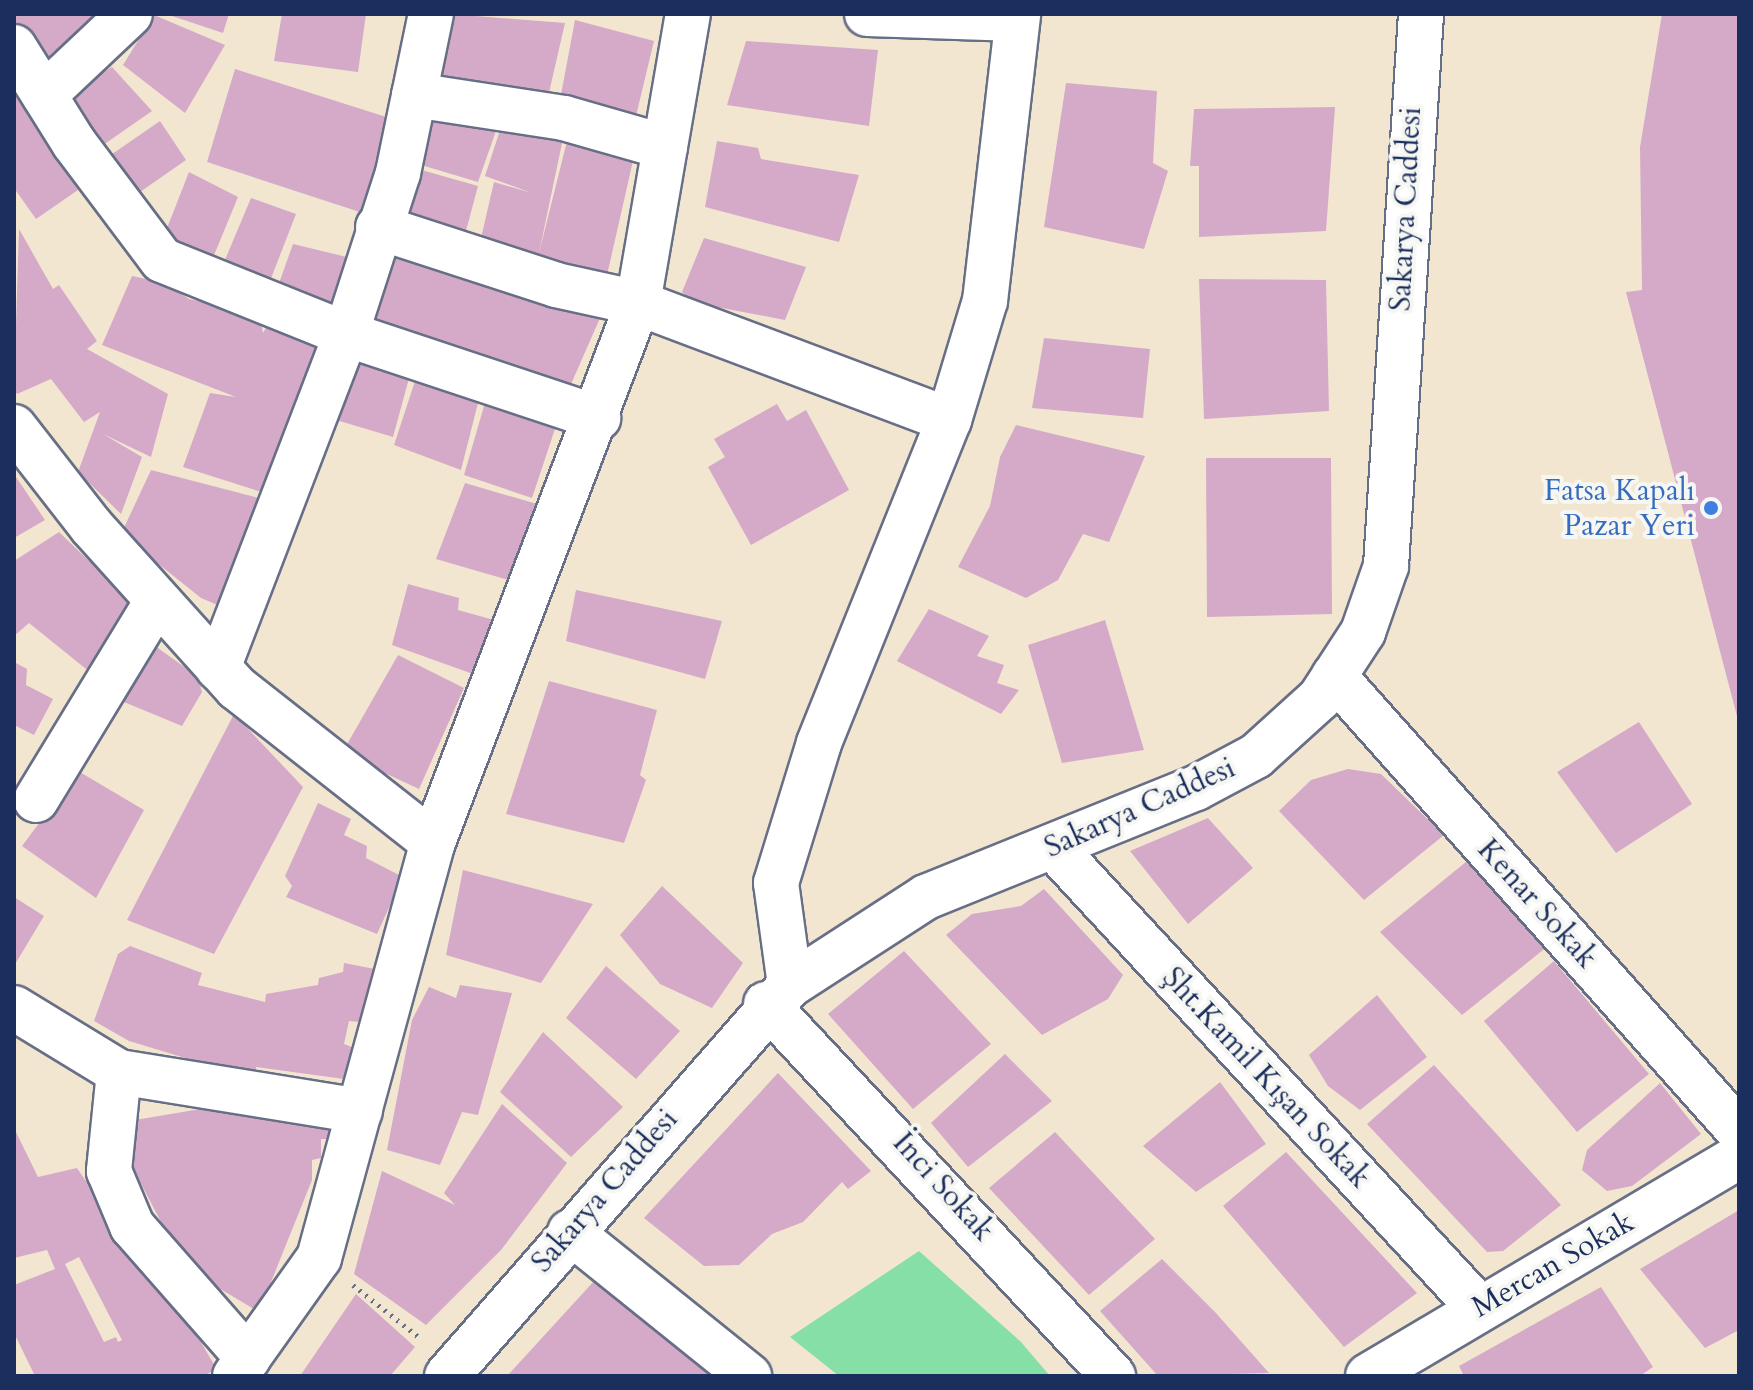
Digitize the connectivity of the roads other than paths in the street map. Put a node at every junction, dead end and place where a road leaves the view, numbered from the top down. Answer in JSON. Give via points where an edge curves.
{"nodes":[{"id":1,"x":130,"y":14,"type":"edge"},
{"id":2,"x":431,"y":14,"type":"edge"},
{"id":3,"x":688,"y":14,"type":"edge"},
{"id":4,"x":867,"y":14,"type":"edge"},
{"id":5,"x":1421,"y":14,"type":"edge"},
{"id":6,"x":1018,"y":16,"type":"edge"},
{"id":7,"x":14,"y":47,"type":"edge"},
{"id":8,"x":44,"y":95,"type":"junction"},
{"id":9,"x":414,"y":95,"type":"junction"},
{"id":10,"x":665,"y":147,"type":"junction"},
{"id":11,"x":378,"y":227,"type":"junction"},
{"id":12,"x":638,"y":303,"type":"junction"},
{"id":13,"x":346,"y":334,"type":"junction"},
{"id":14,"x":598,"y":418,"type":"junction"},
{"id":15,"x":949,"y":420,"type":"junction"},
{"id":16,"x":14,"y":427,"type":"edge"},
{"id":17,"x":157,"y":601,"type":"junction"},
{"id":18,"x":218,"y":668,"type":"junction"},
{"id":19,"x":1334,"y":676,"type":"junction"},
{"id":20,"x":36,"y":800,"type":"dead end"},
{"id":21,"x":433,"y":842,"type":"junction"},
{"id":22,"x":1053,"y":847,"type":"junction"},
{"id":23,"x":778,"y":994,"type":"junction"},
{"id":24,"x":14,"y":1008,"type":"edge"},
{"id":25,"x":119,"y":1072,"type":"junction"},
{"id":26,"x":360,"y":1111,"type":"junction"},
{"id":27,"x":1739,"y":1131,"type":"edge"},
{"id":28,"x":1739,"y":1157,"type":"edge"},
{"id":29,"x":570,"y":1232,"type":"junction"},
{"id":30,"x":1479,"y":1308,"type":"junction"},
{"id":31,"x":241,"y":1367,"type":"edge"},
{"id":32,"x":451,"y":1371,"type":"edge"},
{"id":33,"x":749,"y":1376,"type":"edge"},
{"id":34,"x":1113,"y":1376,"type":"edge"},
{"id":35,"x":1368,"y":1376,"type":"edge"}],
"edges":[{"from":1,"to":8,"type":"street"},
{"from":2,"to":9,"type":"street"},
{"from":3,"to":10,"type":"street"},
{"from":4,"to":6,"type":"street"},
{"from":5,"to":19,"type":"street","name":"Sakarya Caddesi","via":[[1386,566],[1363,632]]},
{"from":6,"to":15,"type":"street","via":[[985,301]]},
{"from":7,"to":8,"type":"street"},
{"from":8,"to":13,"type":"street","via":[[162,260]]},
{"from":9,"to":10,"type":"street","via":[[564,118]]},
{"from":9,"to":11,"type":"street"},
{"from":10,"to":12,"type":"street"},
{"from":11,"to":12,"type":"street","via":[[556,285]]},
{"from":11,"to":13,"type":"street"},
{"from":12,"to":14,"type":"street"},
{"from":12,"to":15,"type":"street"},
{"from":13,"to":14,"type":"street"},
{"from":13,"to":18,"type":"street"},
{"from":14,"to":21,"type":"street"},
{"from":15,"to":23,"type":"street","via":[[819,743],[776,883]]},
{"from":16,"to":17,"type":"street"},
{"from":17,"to":18,"type":"street"},
{"from":17,"to":20,"type":"street"},
{"from":18,"to":21,"type":"street","via":[[367,796]]},
{"from":19,"to":22,"type":"street","name":"Sakarya Caddesi","via":[[1256,756]]},
{"from":19,"to":27,"type":"street","name":"Kenar Sokak"},
{"from":21,"to":26,"type":"street"},
{"from":22,"to":23,"type":"street","name":"Sakarya Caddesi","via":[[926,897]]},
{"from":22,"to":30,"type":"street","name":"Şht.Kamil Kışan Sokak"},
{"from":23,"to":29,"type":"street","name":"Sakarya Caddesi"},
{"from":23,"to":34,"type":"street","name":"İnci Sokak"},
{"from":24,"to":25,"type":"street"},
{"from":25,"to":26,"type":"street"},
{"from":25,"to":31,"type":"street","via":[[109,1171],[132,1226]]},
{"from":26,"to":31,"type":"street","via":[[319,1258]]},
{"from":28,"to":30,"type":"street","name":"Mercan Sokak"},
{"from":29,"to":32,"type":"street","name":"Sakarya Caddesi"},
{"from":29,"to":33,"type":"street"},
{"from":30,"to":35,"type":"street","name":"Mercan Sokak"}]}
